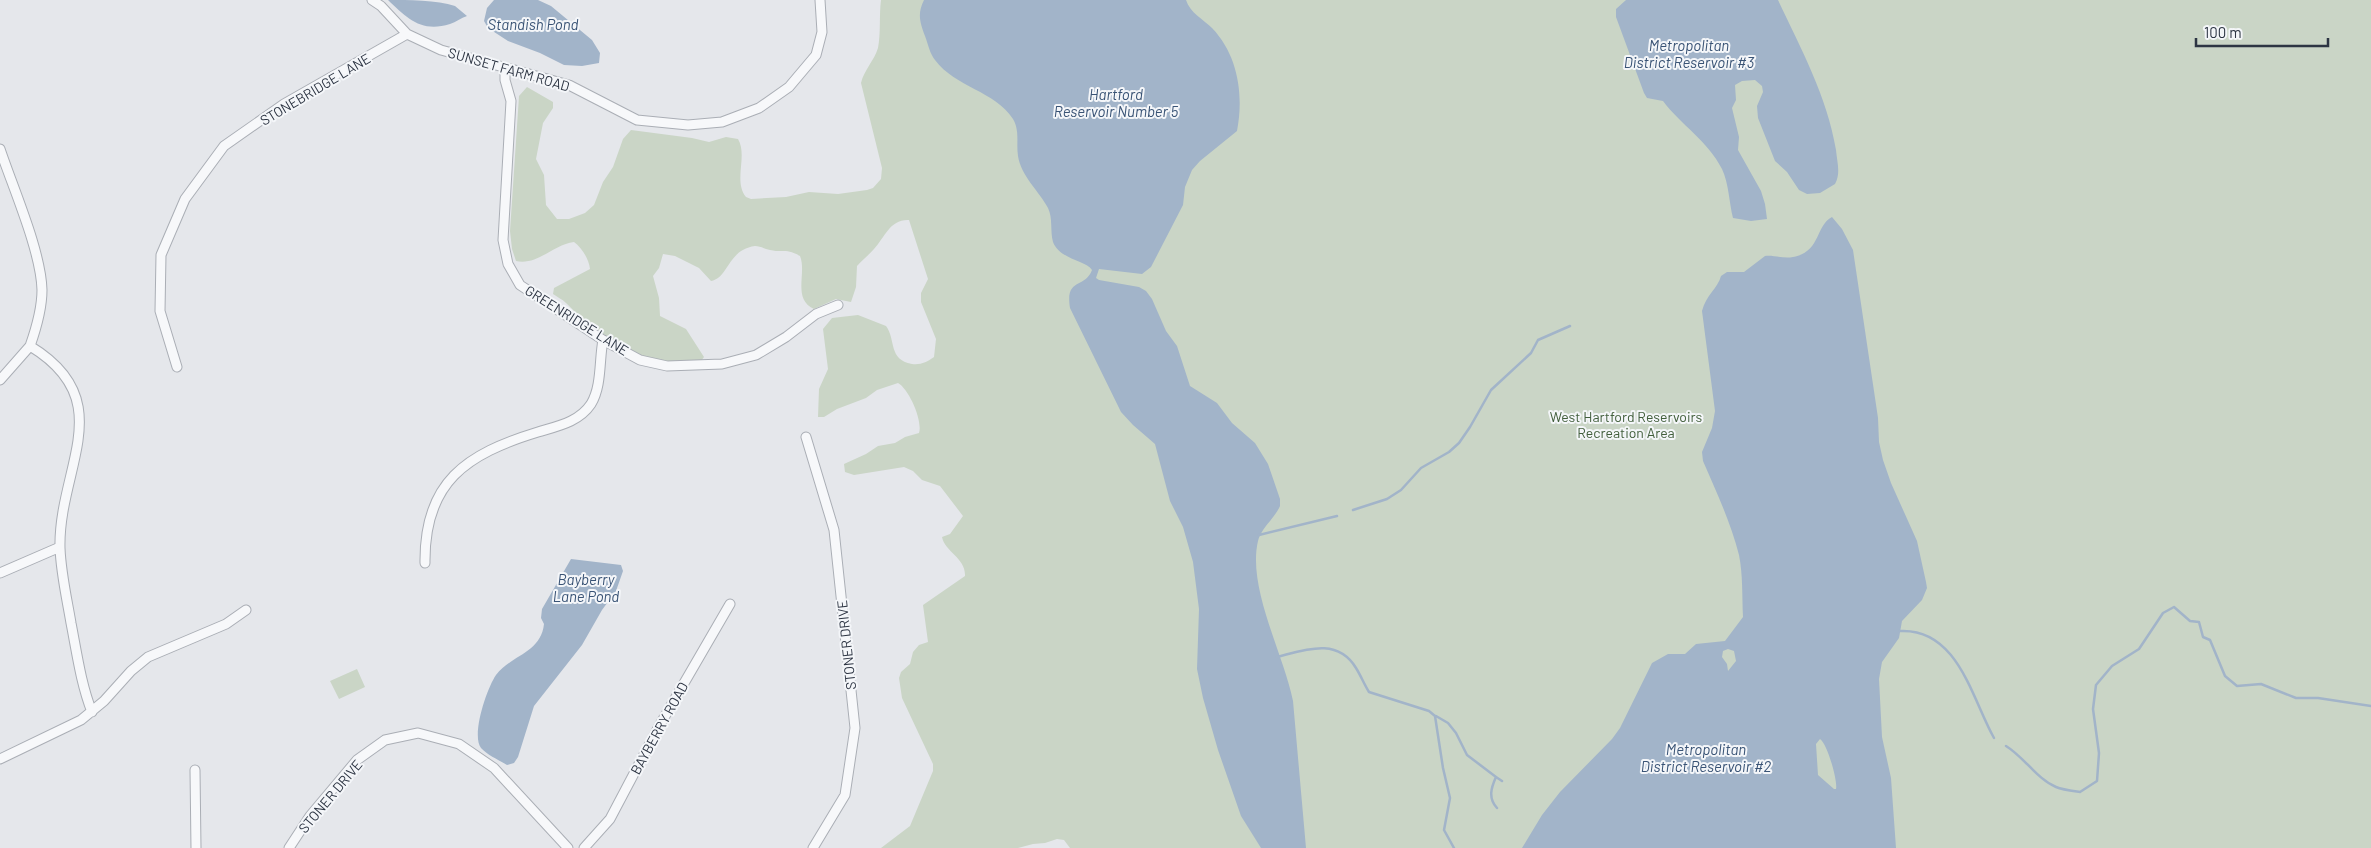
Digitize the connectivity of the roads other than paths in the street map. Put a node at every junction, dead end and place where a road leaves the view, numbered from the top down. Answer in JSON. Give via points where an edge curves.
{"nodes":[{"id":1,"x":372,"y":0,"type":"edge"},
{"id":2,"x":820,"y":0,"type":"edge"},
{"id":3,"x":408,"y":34,"type":"junction"},
{"id":4,"x":505,"y":68,"type":"junction"},
{"id":5,"x":0,"y":149,"type":"edge"},
{"id":6,"x":838,"y":305,"type":"dead end"},
{"id":7,"x":603,"y":340,"type":"junction"},
{"id":8,"x":30,"y":346,"type":"junction"},
{"id":9,"x":176,"y":367,"type":"dead end"},
{"id":10,"x":0,"y":380,"type":"edge"},
{"id":11,"x":806,"y":437,"type":"dead end"},
{"id":12,"x":60,"y":547,"type":"junction"},
{"id":13,"x":425,"y":563,"type":"dead end"},
{"id":14,"x":0,"y":573,"type":"edge"},
{"id":15,"x":730,"y":604,"type":"dead end"},
{"id":16,"x":246,"y":610,"type":"dead end"},
{"id":17,"x":92,"y":712,"type":"junction"},
{"id":18,"x":0,"y":759,"type":"edge"},
{"id":19,"x":194,"y":770,"type":"dead end"},
{"id":20,"x":196,"y":848,"type":"edge"},
{"id":21,"x":289,"y":848,"type":"edge"},
{"id":22,"x":568,"y":848,"type":"edge"},
{"id":23,"x":584,"y":848,"type":"edge"},
{"id":24,"x":813,"y":848,"type":"edge"}],
"edges":[{"from":1,"to":3,"type":"street","name":"SUNSET FARM ROAD"},
{"from":2,"to":4,"type":"street","name":"SUNSET FARM ROAD","via":[[822,32],[816,55],[782,92],[759,108],[722,122],[688,125],[637,120],[569,85]]},
{"from":3,"to":4,"type":"street","name":"SUNSET FARM ROAD","via":[[441,50]]},
{"from":3,"to":9,"type":"street","name":"STONEBRIDGE LANE","via":[[284,104],[224,146],[185,199],[161,255],[160,312]]},
{"from":4,"to":7,"type":"street","name":"GREENRIDGE LANE","via":[[512,101],[503,240],[508,264],[520,285]]},
{"from":5,"to":8,"type":"street","via":[[41,277],[42,300]]},
{"from":6,"to":7,"type":"street","name":"GREENRIDGE LANE","via":[[816,314],[756,355],[722,364],[667,366],[640,360]]},
{"from":7,"to":13,"type":"street","via":[[595,395],[585,412],[564,424],[488,449],[467,463],[447,484],[431,512],[425,539]]},
{"from":8,"to":10,"type":"street"},
{"from":8,"to":12,"type":"street","via":[[60,368],[79,404],[79,426],[60,530]]},
{"from":11,"to":24,"type":"street","name":"STONER DRIVE","via":[[834,530],[855,728],[845,795]]},
{"from":12,"to":14,"type":"street"},
{"from":12,"to":17,"type":"street","via":[[61,570],[84,692]]},
{"from":15,"to":23,"type":"street","name":"BAYBERRY ROAD","via":[[610,819]]},
{"from":16,"to":17,"type":"street","via":[[226,624],[148,657]]},
{"from":17,"to":18,"type":"street"},
{"from":19,"to":20,"type":"street"},
{"from":21,"to":22,"type":"street","name":"STONER DRIVE","via":[[310,816],[357,760],[384,740],[418,733],[459,744],[494,768]]}]}
